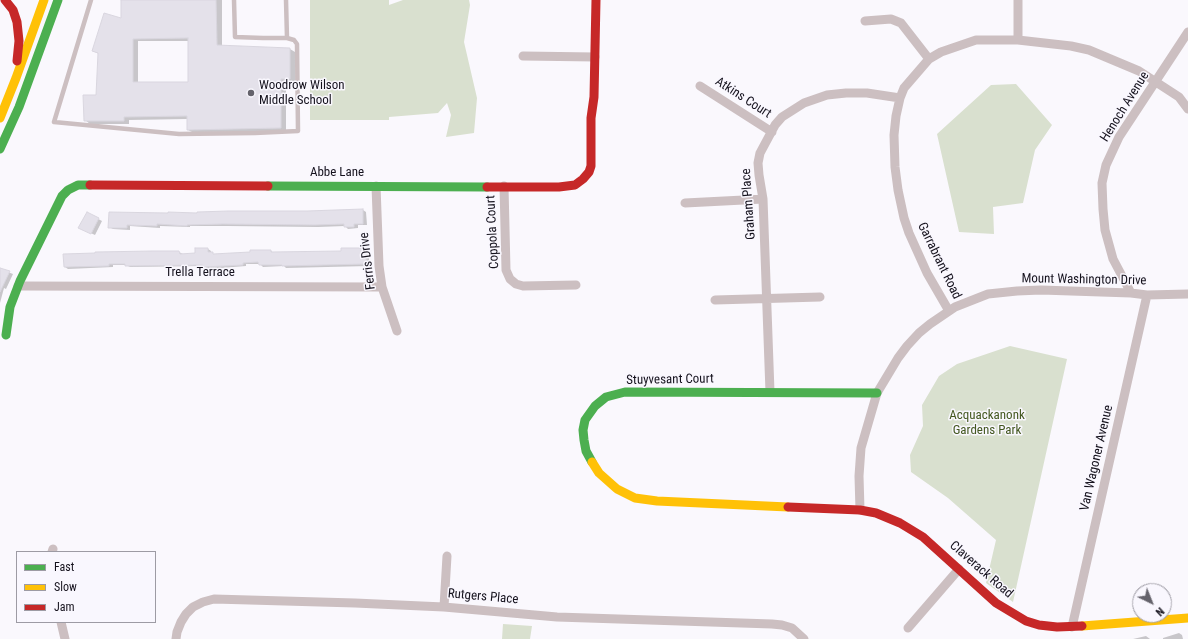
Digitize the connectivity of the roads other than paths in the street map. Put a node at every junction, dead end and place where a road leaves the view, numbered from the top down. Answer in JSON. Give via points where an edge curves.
{"nodes":[{"id":1,"x":5,"y":0,"type":"edge"},
{"id":2,"x":44,"y":0,"type":"edge"},
{"id":3,"x":58,"y":0,"type":"edge"},
{"id":4,"x":91,"y":0,"type":"edge"},
{"id":5,"x":234,"y":0,"type":"edge"},
{"id":6,"x":286,"y":0,"type":"edge"},
{"id":7,"x":596,"y":0,"type":"edge"},
{"id":8,"x":1018,"y":0,"type":"edge"},
{"id":9,"x":865,"y":20,"type":"dead end"},
{"id":10,"x":1188,"y":32,"type":"edge"},
{"id":11,"x":287,"y":38,"type":"junction"},
{"id":12,"x":1018,"y":40,"type":"junction"},
{"id":13,"x":523,"y":56,"type":"dead end"},
{"id":14,"x":596,"y":57,"type":"junction"},
{"id":15,"x":930,"y":59,"type":"junction"},
{"id":16,"x":16,"y":78,"type":"junction"},
{"id":17,"x":1156,"y":82,"type":"junction"},
{"id":18,"x":700,"y":86,"type":"dead end"},
{"id":19,"x":900,"y":98,"type":"junction"},
{"id":20,"x":1188,"y":109,"type":"edge"},
{"id":21,"x":0,"y":118,"type":"edge"},
{"id":22,"x":772,"y":132,"type":"junction"},
{"id":23,"x":0,"y":149,"type":"edge"},
{"id":24,"x":376,"y":186,"type":"junction"},
{"id":25,"x":504,"y":186,"type":"junction"},
{"id":26,"x":764,"y":200,"type":"junction"},
{"id":27,"x":685,"y":204,"type":"dead end"},
{"id":28,"x":576,"y":285,"type":"dead end"},
{"id":29,"x":18,"y":286,"type":"junction"},
{"id":30,"x":382,"y":287,"type":"junction"},
{"id":31,"x":1131,"y":293,"type":"junction"},
{"id":32,"x":1147,"y":294,"type":"junction"},
{"id":33,"x":1188,"y":294,"type":"edge"},
{"id":34,"x":820,"y":297,"type":"dead end"},
{"id":35,"x":767,"y":299,"type":"junction"},
{"id":36,"x":716,"y":300,"type":"dead end"},
{"id":37,"x":949,"y":311,"type":"junction"},
{"id":38,"x":397,"y":331,"type":"dead end"},
{"id":39,"x":6,"y":335,"type":"dead end"},
{"id":40,"x":770,"y":392,"type":"junction"},
{"id":41,"x":876,"y":393,"type":"junction"},
{"id":42,"x":860,"y":510,"type":"junction"},
{"id":43,"x":447,"y":556,"type":"dead end"},
{"id":44,"x":959,"y":569,"type":"junction"},
{"id":45,"x":444,"y":607,"type":"junction"},
{"id":46,"x":1188,"y":618,"type":"edge"},
{"id":47,"x":61,"y":623,"type":"edge"},
{"id":48,"x":1072,"y":627,"type":"junction"},
{"id":49,"x":908,"y":628,"type":"dead end"},
{"id":50,"x":64,"y":639,"type":"edge"},
{"id":51,"x":176,"y":639,"type":"edge"},
{"id":52,"x":804,"y":639,"type":"edge"}],
"edges":[{"from":1,"to":16,"type":"main road","via":[[17,22],[19,41]]},
{"from":2,"to":16,"type":"main road"},
{"from":3,"to":23,"type":"main road"},
{"from":4,"to":11,"type":"lane","via":[[54,122],[179,134],[298,131],[297,49],[294,40]]},
{"from":5,"to":11,"type":"lane","via":[[235,37]]},
{"from":6,"to":11,"type":"lane"},
{"from":7,"to":14,"type":"main road","name":"Abbe Lane"},
{"from":8,"to":12,"type":"street"},
{"from":9,"to":15,"type":"street","via":[[891,19],[901,23]]},
{"from":10,"to":17,"type":"street","name":"Henoch Avenue"},
{"from":12,"to":15,"type":"street","name":"Garrabrant Road","via":[[976,40],[941,52]]},
{"from":12,"to":17,"type":"street","name":"Garrabrant Road","via":[[1088,50]]},
{"from":13,"to":14,"type":"street"},
{"from":14,"to":25,"type":"main road","name":"Abbe Lane","via":[[589,172],[575,185]]},
{"from":15,"to":19,"type":"street","name":"Garrabrant Road","via":[[904,88]]},
{"from":16,"to":21,"type":"main road"},
{"from":17,"to":20,"type":"street","name":"Garrabrant Road","via":[[1179,97]]},
{"from":17,"to":31,"type":"street","name":"Henoch Avenue","via":[[1119,137],[1106,165],[1102,183],[1104,223],[1112,259]]},
{"from":18,"to":22,"type":"street","name":"Atkins Court"},
{"from":19,"to":22,"type":"street","name":"Graham Place","via":[[867,93],[828,95],[804,103],[782,117]]},
{"from":19,"to":37,"type":"street","name":"Garrabrant Road","via":[[894,135],[895,167],[904,218],[927,273]]},
{"from":22,"to":26,"type":"street","name":"Graham Place","via":[[760,153],[758,163]]},
{"from":24,"to":25,"type":"main road","name":"Abbe Lane"},
{"from":24,"to":29,"type":"main road","name":"Abbe Lane","via":[[78,185],[62,196]]},
{"from":24,"to":30,"type":"street","name":"Ferris Drive"},
{"from":25,"to":28,"type":"street","name":"Coppola Court","via":[[506,270],[510,279],[524,286]]},
{"from":26,"to":27,"type":"street"},
{"from":26,"to":35,"type":"street","name":"Graham Place"},
{"from":29,"to":30,"type":"street","name":"Trella Terrace"},
{"from":29,"to":39,"type":"main road","name":"Abbe Lane","via":[[10,308]]},
{"from":30,"to":38,"type":"street","name":"Ferris Drive"},
{"from":31,"to":32,"type":"street","name":"Mount Washington Drive"},
{"from":31,"to":37,"type":"street","name":"Mount Washington Drive","via":[[1041,290],[988,294]]},
{"from":32,"to":33,"type":"street","name":"Mount Washington Drive"},
{"from":32,"to":48,"type":"street","name":"Van Wagoner Avenue"},
{"from":34,"to":35,"type":"street"},
{"from":35,"to":36,"type":"street"},
{"from":35,"to":40,"type":"street","name":"Graham Place"},
{"from":37,"to":41,"type":"street","name":"Mount Washington Drive","via":[[919,333],[907,346]]},
{"from":40,"to":41,"type":"main road","name":"Stuyvesant Court"},
{"from":40,"to":42,"type":"main road","name":"Stuyvesant Court","via":[[625,392],[606,397],[595,406],[585,420],[583,430],[586,451],[608,482],[635,498]]},
{"from":41,"to":42,"type":"street","name":"Mount Washington Drive","via":[[861,448]]},
{"from":42,"to":44,"type":"main road","name":"Claverack Road","via":[[876,513],[910,529],[923,537]]},
{"from":43,"to":45,"type":"street"},
{"from":44,"to":48,"type":"main road","name":"Claverack Road","via":[[996,603],[1016,616],[1039,625]]},
{"from":44,"to":49,"type":"street"},
{"from":45,"to":51,"type":"street","name":"Rutgers Place","via":[[214,599],[193,607],[186,614]]},
{"from":45,"to":52,"type":"street","name":"Rutgers Place","via":[[557,617],[772,624],[792,628]]},
{"from":46,"to":48,"type":"main road","name":"Claverack Road"},
{"from":47,"to":50,"type":"street"}]}
